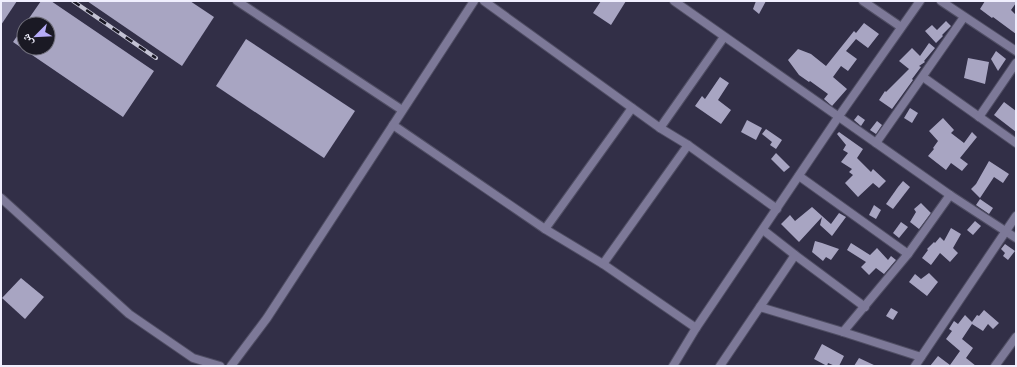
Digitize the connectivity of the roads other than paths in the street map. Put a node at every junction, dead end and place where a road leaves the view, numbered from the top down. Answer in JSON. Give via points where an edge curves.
{"nodes":[{"id":1,"x":237,"y":1,"type":"edge"},
{"id":2,"x":474,"y":1,"type":"edge"},
{"id":3,"x":484,"y":1,"type":"edge"},
{"id":4,"x":674,"y":1,"type":"edge"},
{"id":5,"x":863,"y":1,"type":"edge"},
{"id":6,"x":920,"y":1,"type":"edge"},
{"id":7,"x":941,"y":1,"type":"edge"},
{"id":8,"x":964,"y":17,"type":"junction"},
{"id":9,"x":901,"y":27,"type":"junction"},
{"id":10,"x":724,"y":36,"type":"junction"},
{"id":11,"x":1016,"y":51,"type":"edge"},
{"id":12,"x":1016,"y":63,"type":"edge"},
{"id":13,"x":923,"y":77,"type":"junction"},
{"id":14,"x":632,"y":108,"type":"junction"},
{"id":15,"x":402,"y":110,"type":"junction"},
{"id":16,"x":839,"y":116,"type":"junction"},
{"id":17,"x":979,"y":117,"type":"junction"},
{"id":18,"x":393,"y":125,"type":"junction"},
{"id":19,"x":660,"y":128,"type":"junction"},
{"id":20,"x":876,"y":143,"type":"junction"},
{"id":21,"x":1016,"y":143,"type":"edge"},
{"id":22,"x":688,"y":145,"type":"junction"},
{"id":23,"x":800,"y":176,"type":"junction"},
{"id":24,"x":950,"y":195,"type":"junction"},
{"id":25,"x":1,"y":198,"type":"edge"},
{"id":26,"x":777,"y":209,"type":"junction"},
{"id":27,"x":1016,"y":216,"type":"edge"},
{"id":28,"x":545,"y":229,"type":"junction"},
{"id":29,"x":763,"y":230,"type":"junction"},
{"id":30,"x":1006,"y":231,"type":"junction"},
{"id":31,"x":1016,"y":238,"type":"edge"},
{"id":32,"x":908,"y":254,"type":"junction"},
{"id":33,"x":795,"y":255,"type":"junction"},
{"id":34,"x":603,"y":264,"type":"junction"},
{"id":35,"x":760,"y":307,"type":"junction"},
{"id":36,"x":865,"y":307,"type":"junction"},
{"id":37,"x":696,"y":328,"type":"junction"},
{"id":38,"x":843,"y":332,"type":"junction"},
{"id":39,"x":1016,"y":337,"type":"edge"},
{"id":40,"x":921,"y":357,"type":"junction"},
{"id":41,"x":220,"y":366,"type":"edge"},
{"id":42,"x":231,"y":366,"type":"edge"},
{"id":43,"x":673,"y":366,"type":"edge"},
{"id":44,"x":720,"y":366,"type":"edge"},
{"id":45,"x":915,"y":366,"type":"edge"},
{"id":46,"x":995,"y":366,"type":"edge"}],
"edges":[{"from":1,"to":15,"type":"street"},
{"from":2,"to":15,"type":"street"},
{"from":3,"to":14,"type":"street"},
{"from":4,"to":10,"type":"street"},
{"from":5,"to":9,"type":"street"},
{"from":6,"to":9,"type":"street"},
{"from":7,"to":8,"type":"street"},
{"from":8,"to":11,"type":"street"},
{"from":8,"to":13,"type":"street"},
{"from":9,"to":16,"type":"street"},
{"from":10,"to":16,"type":"street"},
{"from":10,"to":19,"type":"street"},
{"from":12,"to":17,"type":"street"},
{"from":13,"to":17,"type":"street"},
{"from":13,"to":20,"type":"street"},
{"from":14,"to":19,"type":"street"},
{"from":14,"to":28,"type":"street"},
{"from":15,"to":18,"type":"street"},
{"from":16,"to":20,"type":"street"},
{"from":16,"to":23,"type":"street"},
{"from":17,"to":21,"type":"street"},
{"from":18,"to":28,"type":"street"},
{"from":18,"to":42,"type":"street","via":[[267,318]]},
{"from":19,"to":22,"type":"street"},
{"from":20,"to":24,"type":"street"},
{"from":22,"to":26,"type":"street"},
{"from":22,"to":34,"type":"street"},
{"from":23,"to":26,"type":"street"},
{"from":23,"to":32,"type":"street"},
{"from":24,"to":30,"type":"street"},
{"from":24,"to":32,"type":"street"},
{"from":25,"to":41,"type":"street","via":[[129,314],[193,358]]},
{"from":26,"to":29,"type":"street"},
{"from":27,"to":30,"type":"street"},
{"from":28,"to":34,"type":"street"},
{"from":29,"to":33,"type":"street"},
{"from":29,"to":37,"type":"street"},
{"from":30,"to":31,"type":"street"},
{"from":30,"to":40,"type":"street"},
{"from":32,"to":36,"type":"street"},
{"from":33,"to":35,"type":"street"},
{"from":33,"to":36,"type":"street"},
{"from":34,"to":37,"type":"street"},
{"from":35,"to":38,"type":"street"},
{"from":35,"to":44,"type":"street"},
{"from":36,"to":38,"type":"street"},
{"from":37,"to":43,"type":"street"},
{"from":38,"to":40,"type":"street"},
{"from":39,"to":46,"type":"street"},
{"from":40,"to":45,"type":"street"}]}
